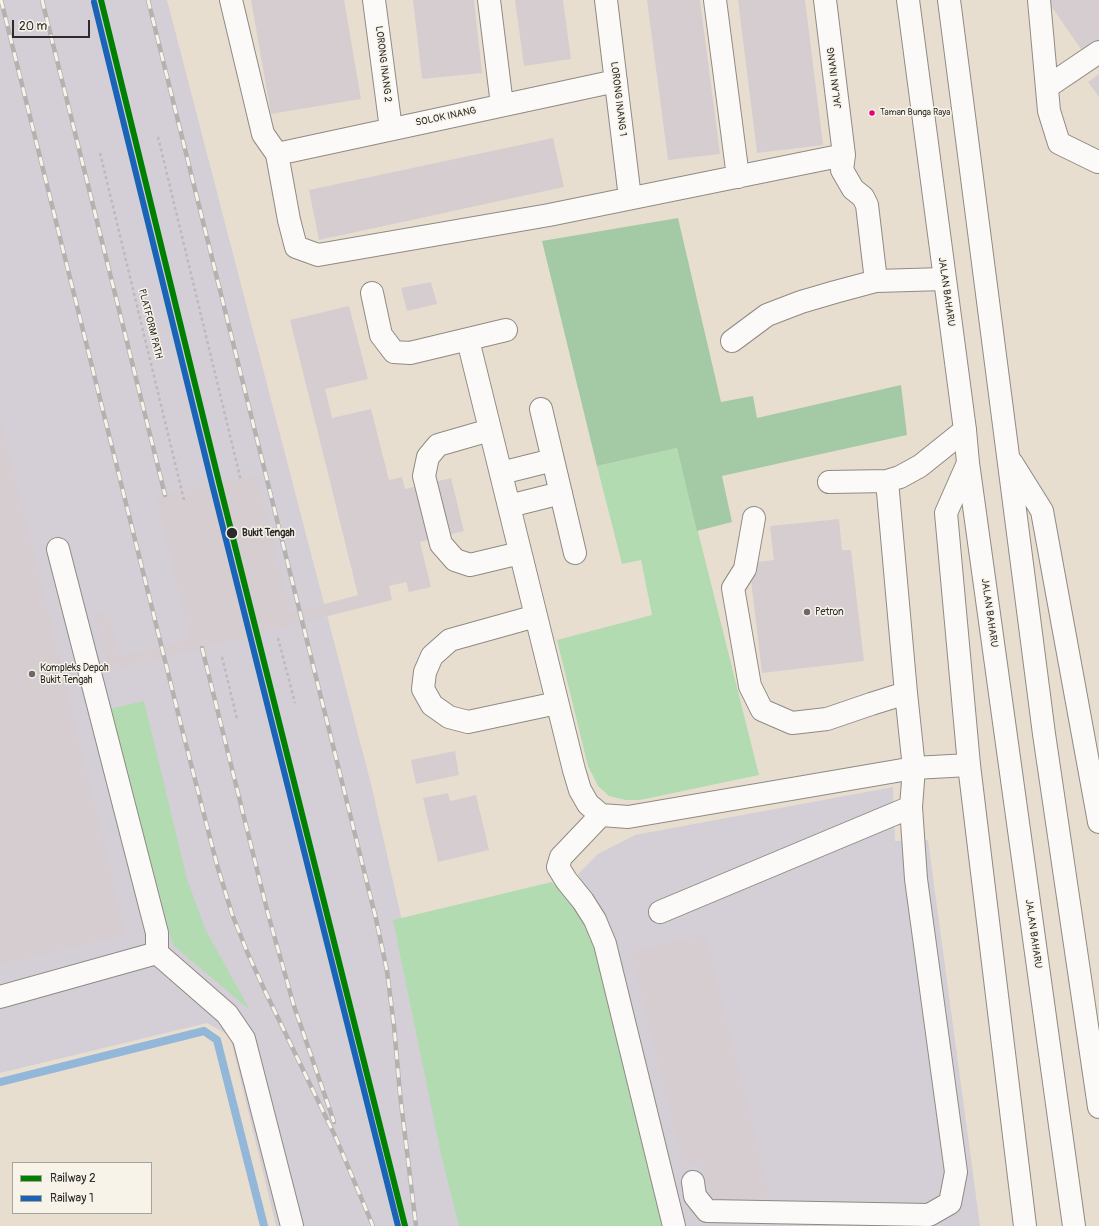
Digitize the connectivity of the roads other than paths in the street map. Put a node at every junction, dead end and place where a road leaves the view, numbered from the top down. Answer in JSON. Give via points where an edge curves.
{"nodes":[{"id":1,"x":231,"y":0,"type":"edge"},
{"id":2,"x":374,"y":0,"type":"edge"},
{"id":3,"x":489,"y":0,"type":"edge"},
{"id":4,"x":606,"y":0,"type":"edge"},
{"id":5,"x":715,"y":0,"type":"edge"},
{"id":6,"x":825,"y":0,"type":"edge"},
{"id":7,"x":908,"y":0,"type":"edge"},
{"id":8,"x":949,"y":0,"type":"edge"},
{"id":9,"x":1039,"y":0,"type":"edge"},
{"id":10,"x":1099,"y":52,"type":"edge"},
{"id":11,"x":616,"y":80,"type":"junction"},
{"id":12,"x":1047,"y":87,"type":"junction"},
{"id":13,"x":502,"y":105,"type":"junction"},
{"id":14,"x":391,"y":129,"type":"junction"},
{"id":15,"x":277,"y":154,"type":"junction"},
{"id":16,"x":844,"y":155,"type":"junction"},
{"id":17,"x":1099,"y":162,"type":"edge"},
{"id":18,"x":738,"y":177,"type":"junction"},
{"id":19,"x":630,"y":198,"type":"junction"},
{"id":20,"x":944,"y":279,"type":"junction"},
{"id":21,"x":876,"y":281,"type":"junction"},
{"id":22,"x":372,"y":292,"type":"dead end"},
{"id":23,"x":506,"y":330,"type":"dead end"},
{"id":24,"x":468,"y":340,"type":"junction"},
{"id":25,"x":732,"y":341,"type":"dead end"},
{"id":26,"x":542,"y":409,"type":"dead end"},
{"id":27,"x":490,"y":430,"type":"junction"},
{"id":28,"x":965,"y":430,"type":"junction"},
{"id":29,"x":1008,"y":457,"type":"junction"},
{"id":30,"x":553,"y":460,"type":"junction"},
{"id":31,"x":968,"y":463,"type":"junction"},
{"id":32,"x":501,"y":473,"type":"junction"},
{"id":33,"x":887,"y":481,"type":"junction"},
{"id":34,"x":829,"y":482,"type":"dead end"},
{"id":35,"x":561,"y":493,"type":"junction"},
{"id":36,"x":509,"y":506,"type":"junction"},
{"id":37,"x":754,"y":518,"type":"dead end"},
{"id":38,"x":58,"y":549,"type":"dead end"},
{"id":39,"x":520,"y":553,"type":"junction"},
{"id":40,"x":575,"y":553,"type":"dead end"},
{"id":41,"x":536,"y":616,"type":"junction"},
{"id":42,"x":906,"y":693,"type":"junction"},
{"id":43,"x":557,"y":702,"type":"junction"},
{"id":44,"x":969,"y":765,"type":"junction"},
{"id":45,"x":914,"y":768,"type":"junction"},
{"id":46,"x":911,"y":807,"type":"junction"},
{"id":47,"x":601,"y":815,"type":"junction"},
{"id":48,"x":1099,"y":822,"type":"edge"},
{"id":49,"x":660,"y":912,"type":"dead end"},
{"id":50,"x":157,"y":953,"type":"junction"},
{"id":51,"x":0,"y":997,"type":"edge"},
{"id":52,"x":1099,"y":1107,"type":"edge"},
{"id":53,"x":693,"y":1182,"type":"dead end"},
{"id":54,"x":292,"y":1226,"type":"edge"},
{"id":55,"x":674,"y":1226,"type":"edge"},
{"id":56,"x":1025,"y":1226,"type":"edge"},
{"id":57,"x":1074,"y":1226,"type":"edge"}],
"edges":[{"from":1,"to":15,"type":"main road","via":[[263,134]]},
{"from":2,"to":14,"type":"main road","name":"LORONG INANG 2"},
{"from":3,"to":13,"type":"main road"},
{"from":4,"to":11,"type":"main road","name":"LORONG INANG 1"},
{"from":5,"to":18,"type":"main road"},
{"from":6,"to":16,"type":"main road","name":"JALAN INANG"},
{"from":7,"to":20,"type":"main road","name":"JALAN BAHARU"},
{"from":8,"to":29,"type":"main road"},
{"from":9,"to":12,"type":"main road"},
{"from":10,"to":12,"type":"main road"},
{"from":11,"to":13,"type":"main road","name":"SOLOK INANG"},
{"from":11,"to":19,"type":"main road","name":"LORONG INANG 1"},
{"from":12,"to":17,"type":"main road","via":[[1049,111],[1059,143]]},
{"from":13,"to":14,"type":"main road","name":"SOLOK INANG"},
{"from":14,"to":15,"type":"main road","name":"SOLOK INANG"},
{"from":15,"to":19,"type":"main road","via":[[296,247],[318,254],[549,215]]},
{"from":16,"to":18,"type":"main road"},
{"from":16,"to":21,"type":"main road","name":"JALAN INANG","via":[[842,170],[853,189],[863,197],[867,205]]},
{"from":18,"to":19,"type":"main road"},
{"from":20,"to":21,"type":"main road"},
{"from":20,"to":28,"type":"main road","name":"JALAN BAHARU"},
{"from":21,"to":25,"type":"main road","via":[[801,302],[767,315]]},
{"from":22,"to":24,"type":"main road","via":[[381,335],[394,352],[410,353]]},
{"from":23,"to":24,"type":"main road"},
{"from":24,"to":27,"type":"main road"},
{"from":26,"to":30,"type":"main road"},
{"from":27,"to":32,"type":"main road"},
{"from":27,"to":39,"type":"main road","via":[[438,445],[428,456],[424,476],[441,544],[455,560],[470,565]]},
{"from":28,"to":31,"type":"main road","name":"JALAN BAHARU"},
{"from":28,"to":33,"type":"main road","via":[[920,466]]},
{"from":29,"to":48,"type":"main road","via":[[1042,511]]},
{"from":29,"to":52,"type":"main road","via":[[1044,734]]},
{"from":30,"to":32,"type":"main road"},
{"from":30,"to":35,"type":"main road"},
{"from":31,"to":44,"type":"main road","via":[[946,512]]},
{"from":31,"to":57,"type":"main road","name":"JALAN BAHARU"},
{"from":32,"to":36,"type":"main road"},
{"from":33,"to":34,"type":"main road"},
{"from":33,"to":42,"type":"main road"},
{"from":35,"to":36,"type":"main road"},
{"from":35,"to":40,"type":"main road"},
{"from":36,"to":39,"type":"main road"},
{"from":37,"to":42,"type":"main road","via":[[745,568],[733,588],[750,686],[762,710],[792,723],[827,718]]},
{"from":38,"to":50,"type":"main road","via":[[157,933]]},
{"from":39,"to":41,"type":"main road"},
{"from":41,"to":43,"type":"main road"},
{"from":41,"to":43,"type":"main road","via":[[450,640],[432,656],[425,672],[423,689],[432,705],[449,717],[468,722]]},
{"from":42,"to":45,"type":"main road"},
{"from":43,"to":47,"type":"main road","via":[[580,790],[588,804]]},
{"from":44,"to":45,"type":"main road"},
{"from":44,"to":56,"type":"main road"},
{"from":45,"to":46,"type":"main road"},
{"from":45,"to":47,"type":"main road","via":[[628,817]]},
{"from":46,"to":49,"type":"main road"},
{"from":46,"to":53,"type":"main road","via":[[916,879],[956,1172],[950,1203],[929,1215],[707,1210],[696,1196]]},
{"from":47,"to":55,"type":"main road","via":[[561,857],[558,867],[595,920],[605,944]]},
{"from":50,"to":51,"type":"main road"},
{"from":50,"to":54,"type":"main road","via":[[227,1014],[244,1040]]}]}
